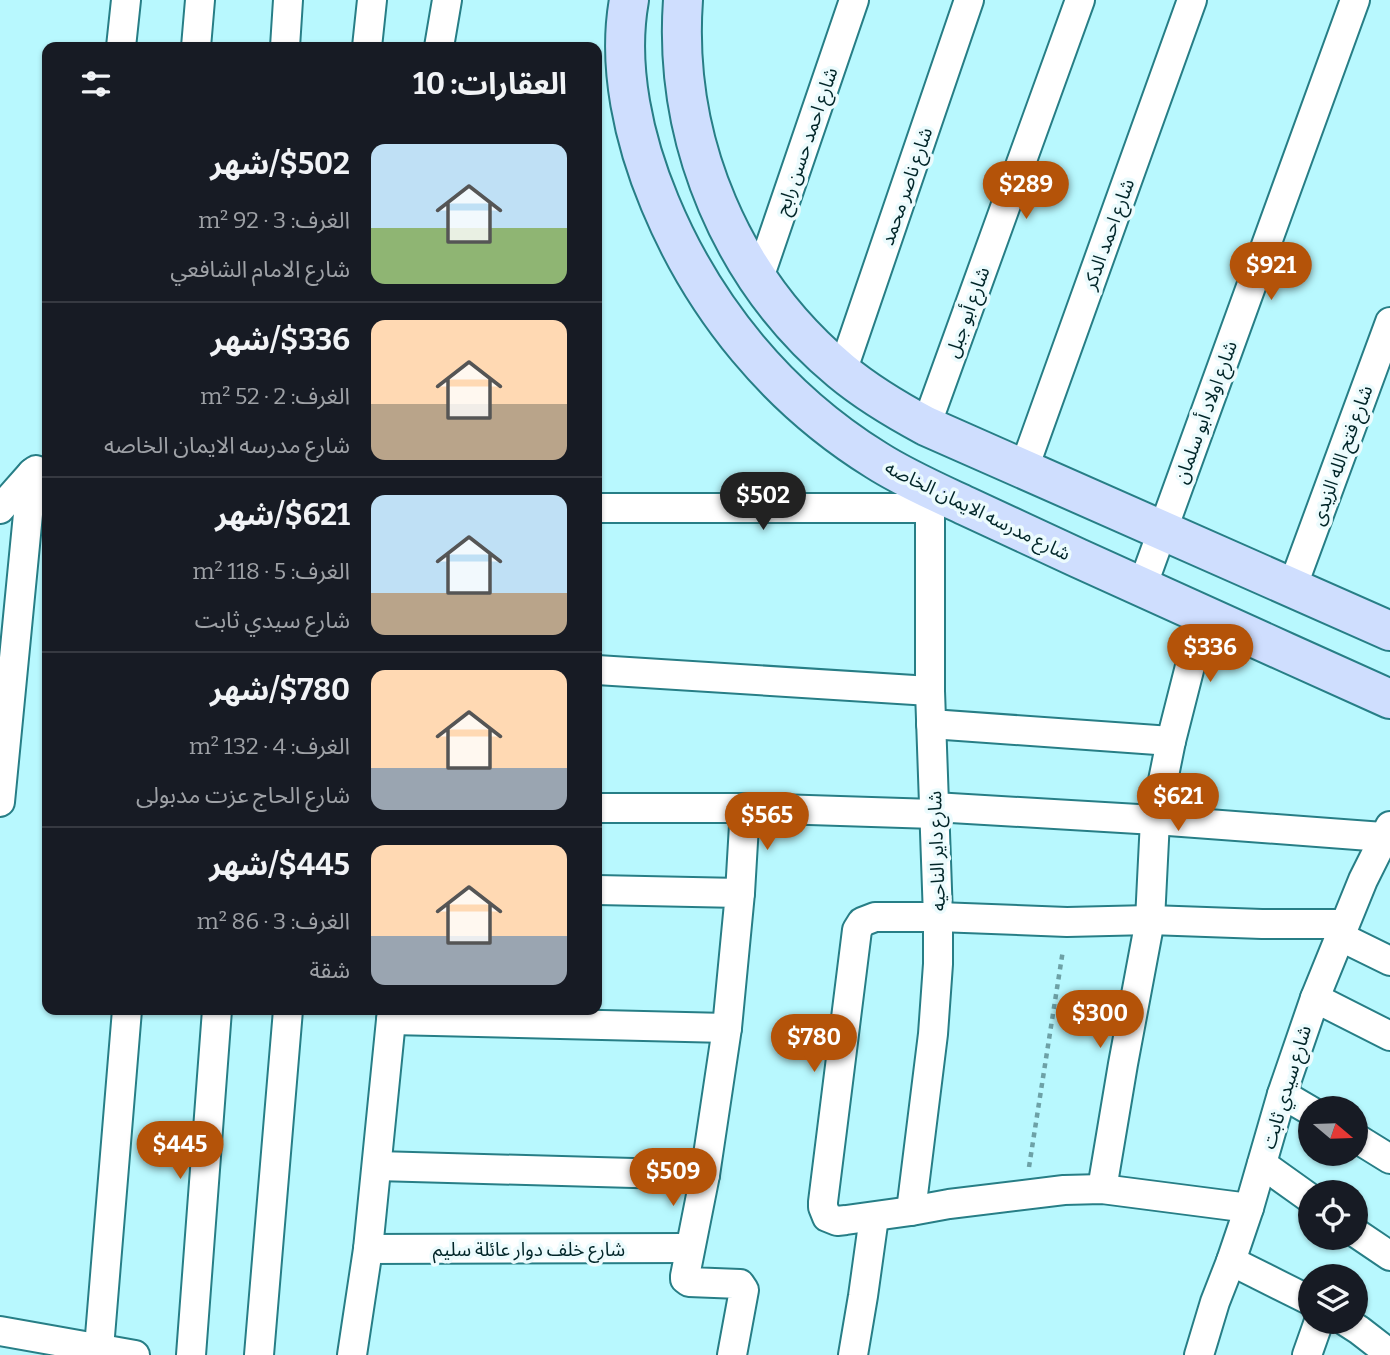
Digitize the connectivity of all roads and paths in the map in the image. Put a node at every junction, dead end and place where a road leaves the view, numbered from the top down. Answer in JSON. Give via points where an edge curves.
{"nodes":[{"id":1,"x":126,"y":0,"type":"edge"},
{"id":2,"x":200,"y":0,"type":"edge"},
{"id":3,"x":288,"y":0,"type":"edge"},
{"id":4,"x":372,"y":0,"type":"edge"},
{"id":5,"x":447,"y":0,"type":"edge"},
{"id":6,"x":629,"y":0,"type":"edge"},
{"id":7,"x":683,"y":0,"type":"edge"},
{"id":8,"x":854,"y":0,"type":"edge"},
{"id":9,"x":969,"y":0,"type":"edge"},
{"id":10,"x":1080,"y":0,"type":"edge"},
{"id":11,"x":1192,"y":0,"type":"edge"},
{"id":12,"x":1355,"y":0,"type":"edge"},
{"id":13,"x":122,"y":42,"type":"edge"},
{"id":14,"x":196,"y":42,"type":"edge"},
{"id":15,"x":285,"y":42,"type":"edge"},
{"id":16,"x":368,"y":42,"type":"edge"},
{"id":17,"x":440,"y":42,"type":"edge"},
{"id":18,"x":758,"y":281,"type":"junction"},
{"id":19,"x":1390,"y":322,"type":"edge"},
{"id":20,"x":842,"y":372,"type":"junction"},
{"id":21,"x":914,"y":420,"type":"junction"},
{"id":22,"x":877,"y":461,"type":"junction"},
{"id":23,"x":1024,"y":468,"type":"junction"},
{"id":24,"x":40,"y":469,"type":"edge"},
{"id":25,"x":930,"y":499,"type":"junction"},
{"id":26,"x":602,"y":508,"type":"edge"},
{"id":27,"x":0,"y":509,"type":"edge"},
{"id":28,"x":1162,"y":530,"type":"junction"},
{"id":29,"x":1142,"y":587,"type":"junction"},
{"id":30,"x":1292,"y":587,"type":"junction"},
{"id":31,"x":1203,"y":615,"type":"junction"},
{"id":32,"x":1390,"y":631,"type":"edge"},
{"id":33,"x":602,"y":670,"type":"edge"},
{"id":34,"x":930,"y":691,"type":"junction"},
{"id":35,"x":1390,"y":699,"type":"edge"},
{"id":36,"x":931,"y":724,"type":"junction"},
{"id":37,"x":1171,"y":741,"type":"junction"},
{"id":38,"x":0,"y":802,"type":"edge"},
{"id":39,"x":602,"y":808,"type":"edge"},
{"id":40,"x":745,"y":808,"type":"junction"},
{"id":41,"x":934,"y":810,"type":"junction"},
{"id":42,"x":1155,"y":820,"type":"junction"},
{"id":43,"x":1387,"y":831,"type":"edge"},
{"id":44,"x":602,"y":890,"type":"edge"},
{"id":45,"x":740,"y":893,"type":"junction"},
{"id":46,"x":938,"y":917,"type":"junction"},
{"id":47,"x":1150,"y":920,"type":"junction"},
{"id":48,"x":1067,"y":922,"type":"junction"},
{"id":49,"x":1342,"y":930,"type":"junction"},
{"id":50,"x":1390,"y":961,"type":"edge"},
{"id":51,"x":1315,"y":998,"type":"junction"},
{"id":52,"x":126,"y":1015,"type":"edge"},
{"id":53,"x":217,"y":1015,"type":"edge"},
{"id":54,"x":288,"y":1015,"type":"edge"},
{"id":55,"x":392,"y":1015,"type":"edge"},
{"id":56,"x":727,"y":1028,"type":"junction"},
{"id":57,"x":1390,"y":1036,"type":"edge"},
{"id":58,"x":1282,"y":1094,"type":"junction"},
{"id":59,"x":1298,"y":1103,"type":"edge"},
{"id":60,"x":1368,"y":1145,"type":"edge"},
{"id":61,"x":1390,"y":1159,"type":"edge"},
{"id":62,"x":1262,"y":1164,"type":"junction"},
{"id":63,"x":377,"y":1166,"type":"junction"},
{"id":64,"x":705,"y":1175,"type":"junction"},
{"id":65,"x":1102,"y":1189,"type":"junction"},
{"id":66,"x":1298,"y":1190,"type":"edge"},
{"id":67,"x":1025,"y":1195,"type":"junction"},
{"id":68,"x":1249,"y":1208,"type":"junction"},
{"id":69,"x":911,"y":1212,"type":"junction"},
{"id":70,"x":874,"y":1217,"type":"junction"},
{"id":71,"x":1368,"y":1241,"type":"edge"},
{"id":72,"x":689,"y":1248,"type":"junction"},
{"id":73,"x":368,"y":1249,"type":"junction"},
{"id":74,"x":1390,"y":1256,"type":"edge"},
{"id":75,"x":1231,"y":1261,"type":"junction"},
{"id":76,"x":1298,"y":1294,"type":"edge"},
{"id":77,"x":1314,"y":1334,"type":"edge"},
{"id":78,"x":1364,"y":1334,"type":"edge"},
{"id":79,"x":1,"y":1339,"type":"edge"},
{"id":80,"x":93,"y":1350,"type":"edge"},
{"id":81,"x":1390,"y":1354,"type":"edge"},
{"id":82,"x":135,"y":1355,"type":"edge"},
{"id":83,"x":191,"y":1355,"type":"edge"},
{"id":84,"x":259,"y":1355,"type":"edge"},
{"id":85,"x":352,"y":1355,"type":"edge"},
{"id":86,"x":732,"y":1355,"type":"edge"},
{"id":87,"x":853,"y":1355,"type":"edge"},
{"id":88,"x":1199,"y":1355,"type":"edge"},
{"id":89,"x":1307,"y":1355,"type":"edge"}],
"edges":[{"from":1,"to":13,"type":"street"},
{"from":2,"to":14,"type":"street"},
{"from":3,"to":15,"type":"street"},
{"from":4,"to":16,"type":"street"},
{"from":5,"to":17,"type":"street"},
{"from":6,"to":22,"type":"street","name":"شارع مدرسه الايمان الخاصه","via":[[628,93],[651,181],[674,237],[748,351],[812,413]]},
{"from":7,"to":18,"type":"street","via":[[683,72],[700,160],[735,243]]},
{"from":8,"to":18,"type":"street","name":"شارع احمد حسن رابح"},
{"from":9,"to":20,"type":"street","name":"شارع ناصر محمد"},
{"from":10,"to":21,"type":"street","name":"شارع أبو جبل"},
{"from":11,"to":23,"type":"street","name":"شارع احمد الدكر"},
{"from":12,"to":28,"type":"street","name":"شارع اولاد أبو سلمان"},
{"from":18,"to":20,"type":"street","via":[[797,330]]},
{"from":19,"to":30,"type":"street","name":"شارع فتح الله الزيدى"},
{"from":20,"to":21,"type":"street"},
{"from":21,"to":22,"type":"street"},
{"from":21,"to":23,"type":"street"},
{"from":22,"to":25,"type":"street","name":"شارع مدرسه الايمان الخاصه"},
{"from":23,"to":28,"type":"street"},
{"from":24,"to":27,"type":"street"},
{"from":24,"to":38,"type":"street"},
{"from":25,"to":26,"type":"street"},
{"from":25,"to":29,"type":"street","name":"شارع مدرسه الايمان الخاصه"},
{"from":25,"to":34,"type":"street","name":"شارع داير الناحيه"},
{"from":28,"to":29,"type":"street","name":"شارع اولاد أبو سلمان"},
{"from":28,"to":30,"type":"street"},
{"from":29,"to":31,"type":"street","name":"شارع مدرسه الايمان الخاصه"},
{"from":30,"to":32,"type":"street"},
{"from":31,"to":35,"type":"street","name":"شارع مدرسه الايمان الخاصه"},
{"from":31,"to":37,"type":"street"},
{"from":33,"to":34,"type":"street"},
{"from":34,"to":36,"type":"street","name":"شارع داير الناحيه"},
{"from":36,"to":37,"type":"street"},
{"from":36,"to":41,"type":"street","name":"شارع داير الناحيه"},
{"from":37,"to":42,"type":"street"},
{"from":39,"to":40,"type":"street"},
{"from":40,"to":41,"type":"street"},
{"from":40,"to":45,"type":"street"},
{"from":41,"to":42,"type":"street"},
{"from":41,"to":46,"type":"street","name":"شارع داير الناحيه"},
{"from":42,"to":43,"type":"street"},
{"from":42,"to":47,"type":"street"},
{"from":43,"to":49,"type":"street","name":"شارع سيدي ثابت"},
{"from":44,"to":45,"type":"street"},
{"from":45,"to":56,"type":"street"},
{"from":46,"to":48,"type":"street"},
{"from":46,"to":69,"type":"street","name":"شارع داير الناحيه","via":[[933,1034]]},
{"from":46,"to":70,"type":"street","via":[[867,918],[855,936],[823,1207],[827,1217],[837,1221]]},
{"from":47,"to":48,"type":"street"},
{"from":47,"to":49,"type":"street"},
{"from":47,"to":65,"type":"street"},
{"from":48,"to":67,"type":"path"},
{"from":49,"to":50,"type":"street"},
{"from":49,"to":51,"type":"street","name":"شارع سيدي ثابت"},
{"from":51,"to":57,"type":"street"},
{"from":51,"to":58,"type":"street","name":"شارع سيدي ثابت"},
{"from":52,"to":80,"type":"street"},
{"from":53,"to":83,"type":"street"},
{"from":54,"to":84,"type":"street"},
{"from":55,"to":56,"type":"street"},
{"from":55,"to":63,"type":"street"},
{"from":56,"to":64,"type":"street"},
{"from":58,"to":59,"type":"street"},
{"from":58,"to":62,"type":"street","name":"شارع سيدي ثابت"},
{"from":60,"to":61,"type":"street"},
{"from":62,"to":66,"type":"street"},
{"from":62,"to":68,"type":"street","name":"شارع سيدي ثابت"},
{"from":63,"to":64,"type":"street"},
{"from":63,"to":73,"type":"street"},
{"from":64,"to":72,"type":"street"},
{"from":65,"to":67,"type":"street"},
{"from":65,"to":68,"type":"street"},
{"from":67,"to":69,"type":"street"},
{"from":68,"to":75,"type":"street","name":"شارع سيدي ثابت"},
{"from":69,"to":70,"type":"street"},
{"from":70,"to":87,"type":"street"},
{"from":71,"to":74,"type":"street"},
{"from":72,"to":73,"type":"street","name":"شارع خلف دوار عائلة سليم"},
{"from":72,"to":86,"type":"street","via":[[687,1281],[743,1286]]},
{"from":73,"to":85,"type":"street"},
{"from":75,"to":76,"type":"street"},
{"from":75,"to":88,"type":"street","name":"شارع سيدي ثابت"},
{"from":77,"to":89,"type":"street"},
{"from":78,"to":81,"type":"street"},
{"from":79,"to":80,"type":"street"},
{"from":80,"to":82,"type":"street"}]}
